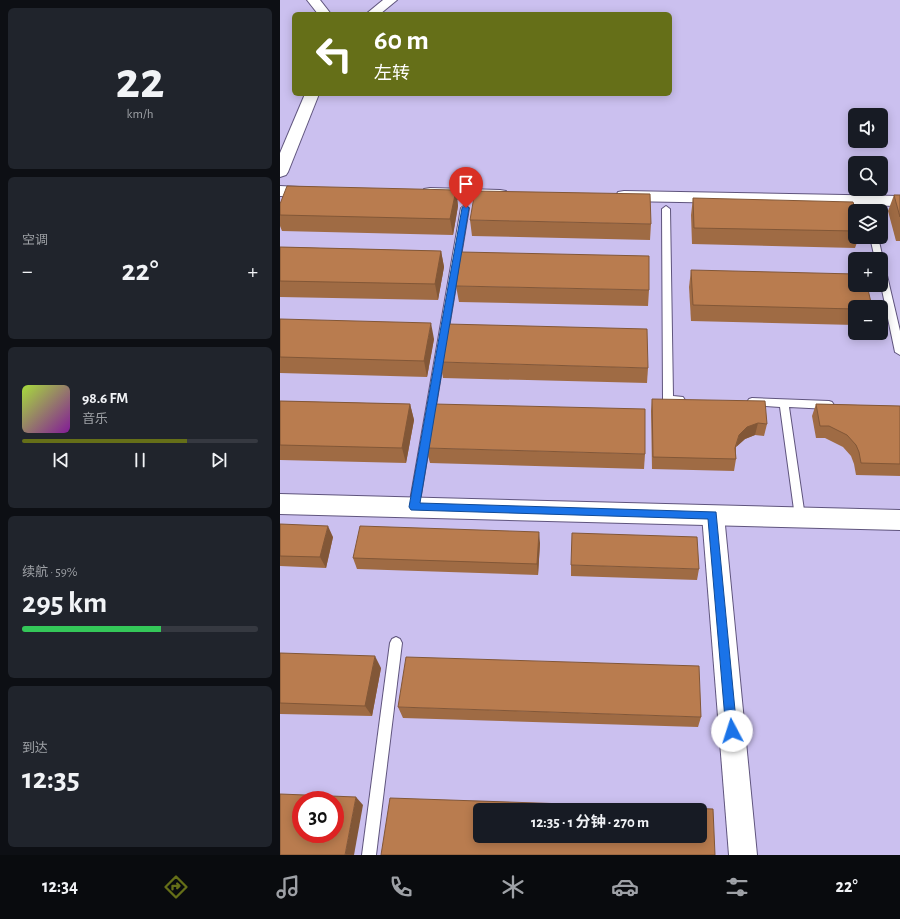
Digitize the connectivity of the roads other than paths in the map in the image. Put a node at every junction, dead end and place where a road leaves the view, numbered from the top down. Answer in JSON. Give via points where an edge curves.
{"nodes":[{"id":1,"x":313,"y":0,"type":"edge"},
{"id":2,"x":391,"y":0,"type":"edge"},
{"id":3,"x":324,"y":12,"type":"edge"},
{"id":4,"x":375,"y":12,"type":"edge"},
{"id":5,"x":311,"y":96,"type":"edge"},
{"id":6,"x":280,"y":172,"type":"edge"},
{"id":7,"x":280,"y":191,"type":"edge"},
{"id":8,"x":328,"y":192,"type":"edge"},
{"id":9,"x":415,"y":193,"type":"edge"},
{"id":10,"x":518,"y":195,"type":"edge"},
{"id":11,"x":606,"y":196,"type":"edge"},
{"id":12,"x":900,"y":201,"type":"edge"},
{"id":13,"x":466,"y":208,"type":"dead end"},
{"id":14,"x":666,"y":209,"type":"dead end"},
{"id":15,"x":887,"y":292,"type":"edge"},
{"id":16,"x":900,"y":352,"type":"edge"},
{"id":17,"x":692,"y":400,"type":"edge"},
{"id":18,"x":746,"y":402,"type":"edge"},
{"id":19,"x":784,"y":403,"type":"junction"},
{"id":20,"x":838,"y":406,"type":"edge"},
{"id":21,"x":280,"y":504,"type":"edge"},
{"id":22,"x":414,"y":507,"type":"junction"},
{"id":23,"x":713,"y":515,"type":"junction"},
{"id":24,"x":800,"y":517,"type":"junction"},
{"id":25,"x":900,"y":520,"type":"edge"},
{"id":26,"x":396,"y":643,"type":"dead end"},
{"id":27,"x":369,"y":855,"type":"edge"},
{"id":28,"x":742,"y":855,"type":"edge"}],
"edges":[{"from":1,"to":3,"type":"street"},
{"from":2,"to":4,"type":"street"},
{"from":5,"to":6,"type":"street"},
{"from":7,"to":8,"type":"street"},
{"from":9,"to":10,"type":"street"},
{"from":11,"to":12,"type":"street"},
{"from":13,"to":22,"type":"lane"},
{"from":14,"to":17,"type":"lane","via":[[668,400]]},
{"from":15,"to":16,"type":"lane"},
{"from":18,"to":19,"type":"lane"},
{"from":19,"to":20,"type":"lane"},
{"from":19,"to":24,"type":"lane"},
{"from":21,"to":22,"type":"street"},
{"from":22,"to":23,"type":"street"},
{"from":23,"to":24,"type":"street"},
{"from":23,"to":28,"type":"street"},
{"from":24,"to":25,"type":"street"},
{"from":26,"to":27,"type":"lane"}]}
